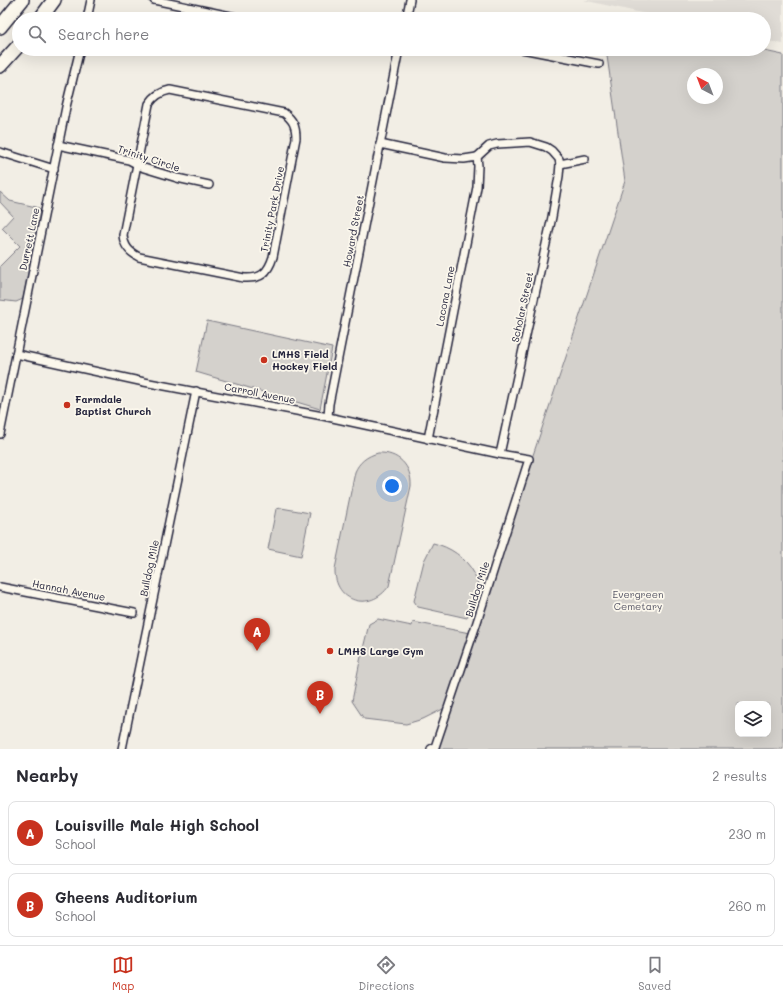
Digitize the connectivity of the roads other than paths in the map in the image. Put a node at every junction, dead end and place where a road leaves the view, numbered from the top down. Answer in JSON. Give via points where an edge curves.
{"nodes":[{"id":1,"x":22,"y":0,"type":"edge"},
{"id":2,"x":54,"y":0,"type":"edge"},
{"id":3,"x":91,"y":0,"type":"edge"},
{"id":4,"x":154,"y":0,"type":"edge"},
{"id":5,"x":410,"y":0,"type":"edge"},
{"id":6,"x":12,"y":12,"type":"edge"},
{"id":7,"x":12,"y":12,"type":"edge"},
{"id":8,"x":45,"y":12,"type":"edge"},
{"id":9,"x":88,"y":12,"type":"edge"},
{"id":10,"x":211,"y":12,"type":"edge"},
{"id":11,"x":407,"y":12,"type":"edge"},
{"id":12,"x":0,"y":27,"type":"edge"},
{"id":13,"x":12,"y":53,"type":"edge"},
{"id":14,"x":78,"y":56,"type":"edge"},
{"id":15,"x":396,"y":56,"type":"edge"},
{"id":16,"x":558,"y":56,"type":"edge"},
{"id":17,"x":599,"y":64,"type":"dead end"},
{"id":18,"x":0,"y":66,"type":"edge"},
{"id":19,"x":380,"y":144,"type":"junction"},
{"id":20,"x":58,"y":145,"type":"junction"},
{"id":21,"x":0,"y":152,"type":"edge"},
{"id":22,"x":477,"y":157,"type":"junction"},
{"id":23,"x":585,"y":159,"type":"dead end"},
{"id":24,"x":136,"y":164,"type":"junction"},
{"id":25,"x":560,"y":164,"type":"junction"},
{"id":26,"x":54,"y":169,"type":"junction"},
{"id":27,"x":209,"y":185,"type":"dead end"},
{"id":28,"x":16,"y":354,"type":"junction"},
{"id":29,"x":196,"y":391,"type":"junction"},
{"id":30,"x":328,"y":417,"type":"junction"},
{"id":31,"x":0,"y":434,"type":"edge"},
{"id":32,"x":428,"y":439,"type":"junction"},
{"id":33,"x":500,"y":454,"type":"junction"},
{"id":34,"x":0,"y":587,"type":"edge"},
{"id":35,"x":134,"y":613,"type":"dead end"},
{"id":36,"x":122,"y":749,"type":"edge"},
{"id":37,"x":431,"y":749,"type":"edge"}],
"edges":[{"from":1,"to":6,"type":"highway"},
{"from":2,"to":8,"type":"highway"},
{"from":3,"to":9,"type":"street"},
{"from":4,"to":10,"type":"street"},
{"from":5,"to":11,"type":"street"},
{"from":7,"to":12,"type":"highway"},
{"from":13,"to":18,"type":"highway"},
{"from":14,"to":20,"type":"street","name":"Durrett Lane"},
{"from":15,"to":19,"type":"street","name":"Howard Street"},
{"from":16,"to":17,"type":"street"},
{"from":19,"to":22,"type":"street","via":[[449,158]]},
{"from":19,"to":30,"type":"street","name":"Howard Street"},
{"from":20,"to":24,"type":"street","name":"Trinity Circle","via":[[129,160]]},
{"from":20,"to":26,"type":"street","name":"Durrett Lane"},
{"from":21,"to":26,"type":"street"},
{"from":22,"to":25,"type":"street","via":[[489,146],[530,142],[546,147],[556,155]]},
{"from":22,"to":32,"type":"street","name":"Lacona Lane","via":[[477,187]]},
{"from":23,"to":25,"type":"street"},
{"from":24,"to":24,"type":"street","name":"Trinity Park Drive","via":[[123,235],[125,244],[132,253],[139,257],[244,278],[255,278],[268,269],[273,257],[296,138],[295,124],[284,113],[163,91],[149,104]]},
{"from":24,"to":27,"type":"street","name":"Trinity Circle","via":[[177,178]]},
{"from":25,"to":33,"type":"street","name":"Scholar Street","via":[[552,217]]},
{"from":26,"to":28,"type":"street","name":"Durrett Lane"},
{"from":28,"to":29,"type":"street","name":"Carroll Avenue"},
{"from":28,"to":31,"type":"street","name":"Durrett Lane"},
{"from":29,"to":30,"type":"street","name":"Carroll Avenue"},
{"from":29,"to":36,"type":"street","name":"Bulldog Mile"},
{"from":30,"to":32,"type":"street","name":"Carroll Avenue"},
{"from":32,"to":33,"type":"street","name":"Carroll Avenue"},
{"from":33,"to":37,"type":"street","name":"Bulldog Mile","via":[[529,459],[477,622],[434,747]]},
{"from":34,"to":35,"type":"street","name":"Hannah Avenue"}]}
